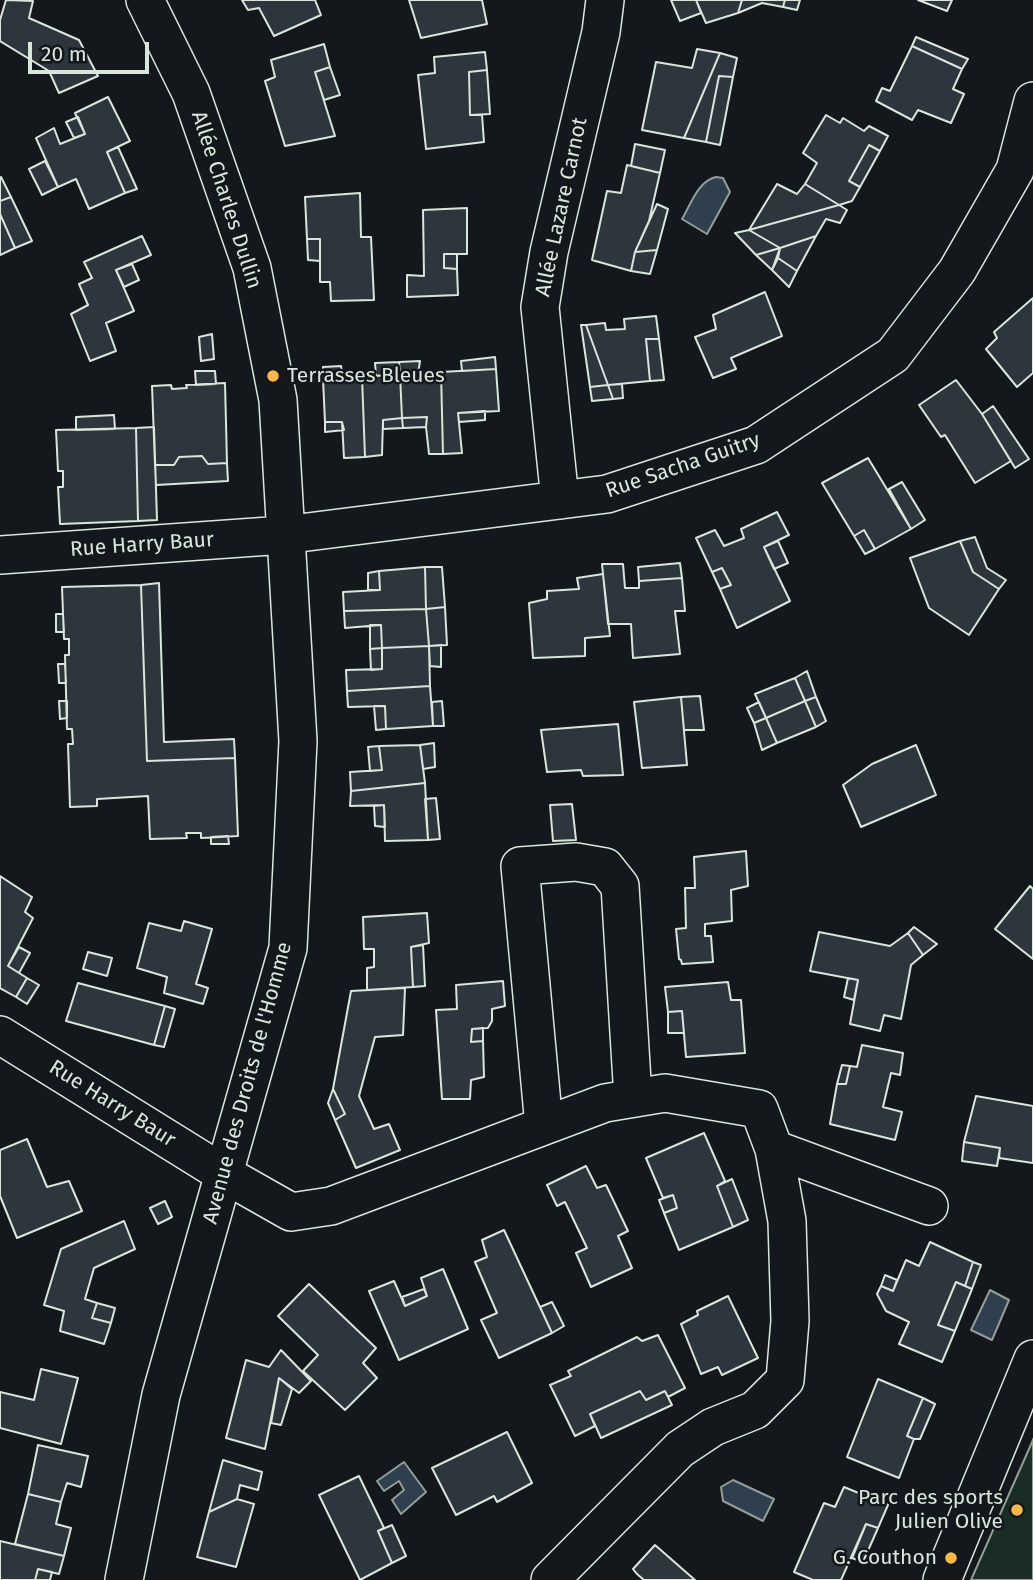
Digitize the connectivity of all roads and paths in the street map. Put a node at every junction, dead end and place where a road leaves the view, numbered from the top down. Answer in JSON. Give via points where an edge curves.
{"nodes":[{"id":1,"x":145,"y":0,"type":"edge"},
{"id":2,"x":605,"y":0,"type":"edge"},
{"id":3,"x":1033,"y":101,"type":"edge"},
{"id":4,"x":560,"y":500,"type":"junction"},
{"id":5,"x":284,"y":535,"type":"junction"},
{"id":6,"x":0,"y":555,"type":"edge"},
{"id":7,"x":0,"y":1035,"type":"edge"},
{"id":8,"x":633,"y":1098,"type":"junction"},
{"id":9,"x":544,"y":1126,"type":"junction"},
{"id":10,"x":774,"y":1149,"type":"junction"},
{"id":11,"x":224,"y":1174,"type":"junction"},
{"id":12,"x":929,"y":1206,"type":"dead end"},
{"id":13,"x":1032,"y":1361,"type":"edge"},
{"id":14,"x":124,"y":1580,"type":"edge"},
{"id":15,"x":550,"y":1580,"type":"edge"},
{"id":16,"x":942,"y":1580,"type":"edge"}],
"edges":[{"from":1,"to":5,"type":"street","name":"Allée Charles Dullin","via":[[191,93],[252,268],[278,400]]},
{"from":2,"to":4,"type":"street","name":"Allée Lazare Carnot","via":[[540,307]]},
{"from":3,"to":4,"type":"street","name":"Rue Sacha Guitry","via":[[1015,170],[957,271],[893,355],[756,445],[607,494]]},
{"from":4,"to":5,"type":"street","name":"Rue Sacha Guitry"},
{"from":5,"to":6,"type":"street","name":"Rue Harry Baur"},
{"from":5,"to":11,"type":"street","name":"Avenue des Droits de l'Homme","via":[[298,741],[288,948]]},
{"from":7,"to":11,"type":"street","name":"Rue Harry Baur"},
{"from":8,"to":9,"type":"street","name":"Rue Harry Baur","via":[[605,1103]]},
{"from":8,"to":9,"type":"street","via":[[621,887],[605,867],[576,862],[520,866]]},
{"from":8,"to":10,"type":"street","name":"Rue Harry Baur","via":[[665,1093],[759,1109]]},
{"from":9,"to":11,"type":"street","name":"Rue Harry Baur","via":[[331,1206],[291,1212]]},
{"from":10,"to":12,"type":"street"},
{"from":10,"to":15,"type":"street","via":[[787,1222],[790,1321],[785,1380],[755,1409],[713,1427],[680,1449]]},
{"from":11,"to":14,"type":"street","name":"Avenue des Droits de l'Homme","via":[[161,1395]]},
{"from":13,"to":16,"type":"street"}]}
